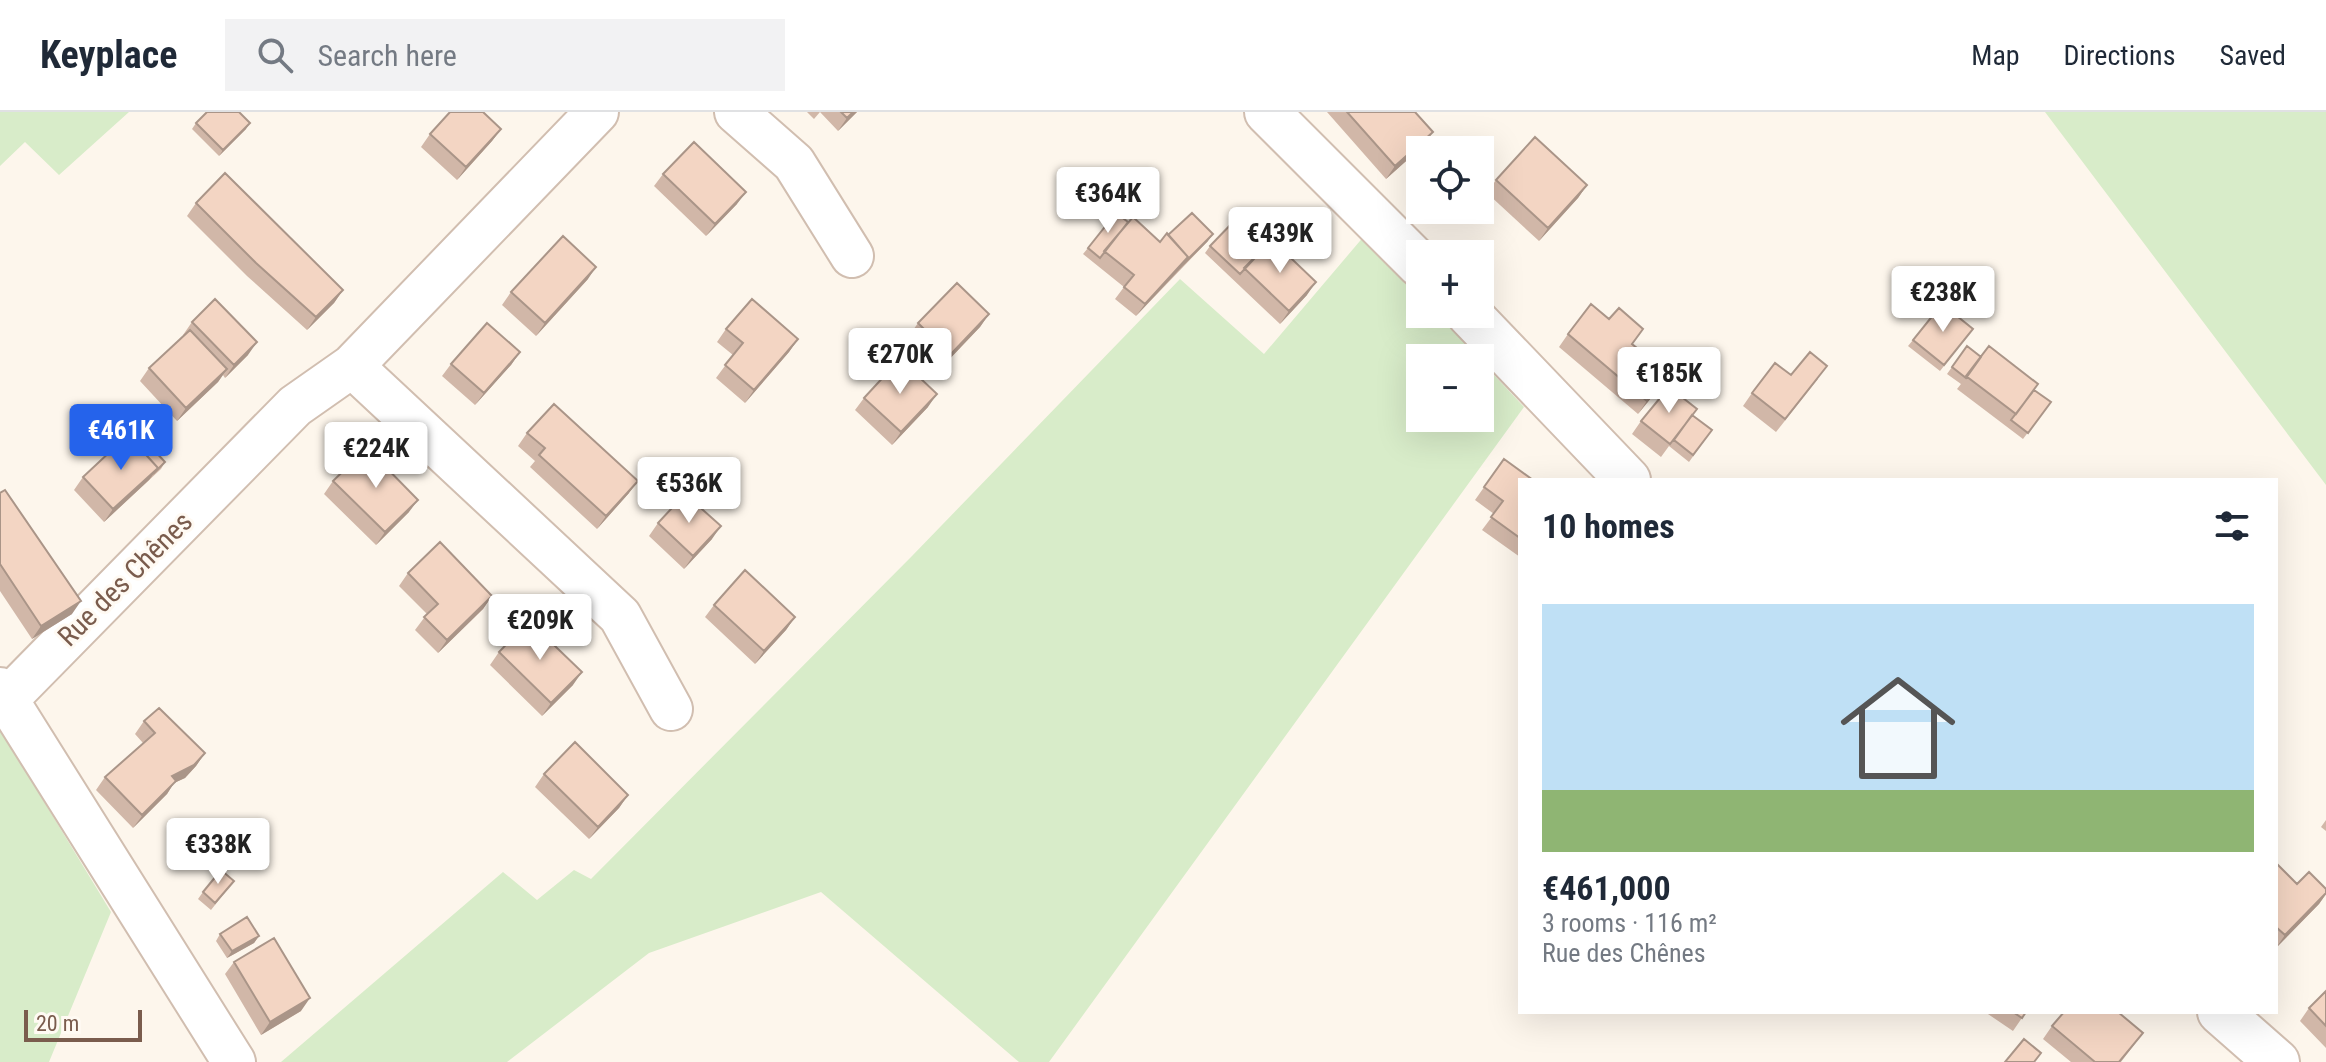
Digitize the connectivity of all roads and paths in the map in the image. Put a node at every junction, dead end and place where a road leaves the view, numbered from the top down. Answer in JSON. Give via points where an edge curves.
{"nodes":[{"id":1,"x":597,"y":112,"type":"edge"},
{"id":2,"x":736,"y":112,"type":"edge"},
{"id":3,"x":1267,"y":112,"type":"edge"},
{"id":4,"x":1406,"y":251,"type":"edge"},
{"id":5,"x":852,"y":256,"type":"dead end"},
{"id":6,"x":1482,"y":328,"type":"edge"},
{"id":7,"x":352,"y":366,"type":"junction"},
{"id":8,"x":1626,"y":478,"type":"edge"},
{"id":9,"x":4,"y":694,"type":"edge"},
{"id":10,"x":671,"y":709,"type":"dead end"},
{"id":11,"x":2222,"y":1014,"type":"edge"},
{"id":12,"x":234,"y":1062,"type":"edge"},
{"id":13,"x":2277,"y":1062,"type":"edge"}],
"edges":[{"from":1,"to":7,"type":"street","name":"Rue des Chênes"},
{"from":2,"to":5,"type":"street","via":[[794,163]]},
{"from":3,"to":4,"type":"street"},
{"from":6,"to":8,"type":"street"},
{"from":7,"to":9,"type":"street","name":"Rue des Chênes","via":[[295,406]]},
{"from":7,"to":10,"type":"street","via":[[620,616]]},
{"from":9,"to":12,"type":"street"},
{"from":11,"to":13,"type":"street"}]}
